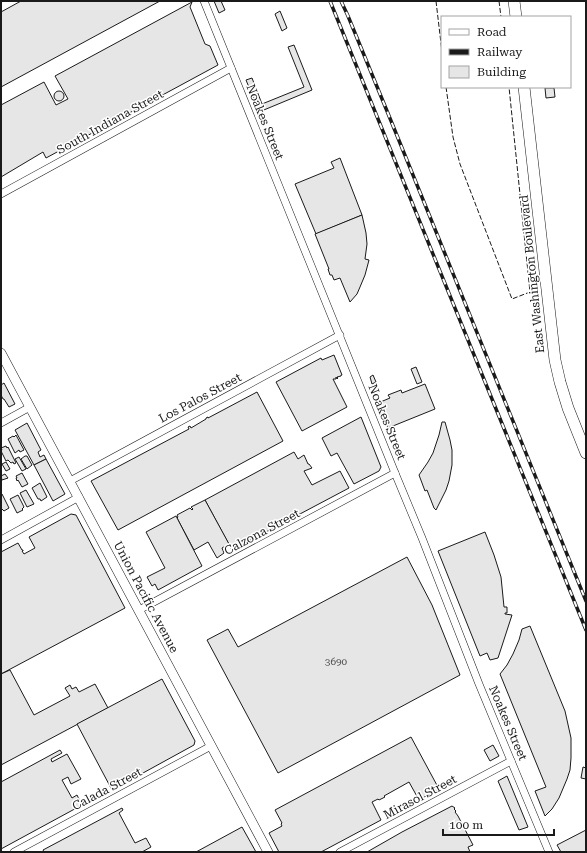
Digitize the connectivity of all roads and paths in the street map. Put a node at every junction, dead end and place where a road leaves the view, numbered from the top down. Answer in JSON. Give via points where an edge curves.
{"nodes":[{"id":1,"x":204,"y":1,"type":"edge"},
{"id":2,"x":514,"y":1,"type":"edge"},
{"id":3,"x":516,"y":16,"type":"edge"},
{"id":4,"x":231,"y":68,"type":"junction"},
{"id":5,"x":524,"y":88,"type":"edge"},
{"id":6,"x":1,"y":194,"type":"edge"},
{"id":7,"x":340,"y":336,"type":"junction"},
{"id":8,"x":1,"y":353,"type":"edge"},
{"id":9,"x":30,"y":407,"type":"junction"},
{"id":10,"x":1,"y":423,"type":"edge"},
{"id":11,"x":586,"y":453,"type":"edge"},
{"id":12,"x":395,"y":473,"type":"junction"},
{"id":13,"x":70,"y":481,"type":"junction"},
{"id":14,"x":79,"y":497,"type":"junction"},
{"id":15,"x":1,"y":540,"type":"edge"},
{"id":16,"x":139,"y":610,"type":"junction"},
{"id":17,"x":211,"y":746,"type":"junction"},
{"id":18,"x":511,"y":761,"type":"junction"},
{"id":19,"x":14,"y":852,"type":"edge"},
{"id":20,"x":268,"y":852,"type":"edge"},
{"id":21,"x":340,"y":852,"type":"edge"},
{"id":22,"x":549,"y":852,"type":"edge"}],
"edges":[{"from":1,"to":4,"type":"street","name":"Noakes Street"},
{"from":2,"to":3,"type":"main road"},
{"from":4,"to":6,"type":"street","name":"South Indiana Street"},
{"from":4,"to":7,"type":"street","name":"Noakes Street"},
{"from":5,"to":11,"type":"main road","name":"East Washington Boulevard","via":[[555,360],[568,408]]},
{"from":7,"to":12,"type":"street","name":"Noakes Street"},
{"from":7,"to":13,"type":"street","name":"Los Palos Street"},
{"from":8,"to":9,"type":"street","name":"Union Pacific Avenue"},
{"from":9,"to":10,"type":"street"},
{"from":9,"to":13,"type":"street","name":"Union Pacific Avenue"},
{"from":12,"to":16,"type":"street","name":"Calzona Street"},
{"from":12,"to":18,"type":"street","name":"Noakes Street"},
{"from":13,"to":14,"type":"street","name":"Union Pacific Avenue"},
{"from":14,"to":15,"type":"street"},
{"from":14,"to":16,"type":"street","name":"Union Pacific Avenue"},
{"from":16,"to":17,"type":"street","name":"Union Pacific Avenue"},
{"from":17,"to":19,"type":"street","name":"Calada Street"},
{"from":17,"to":20,"type":"street","name":"Union Pacific Avenue"},
{"from":18,"to":21,"type":"street","name":"Mirasol Street"},
{"from":18,"to":22,"type":"street","name":"Noakes Street"}]}
